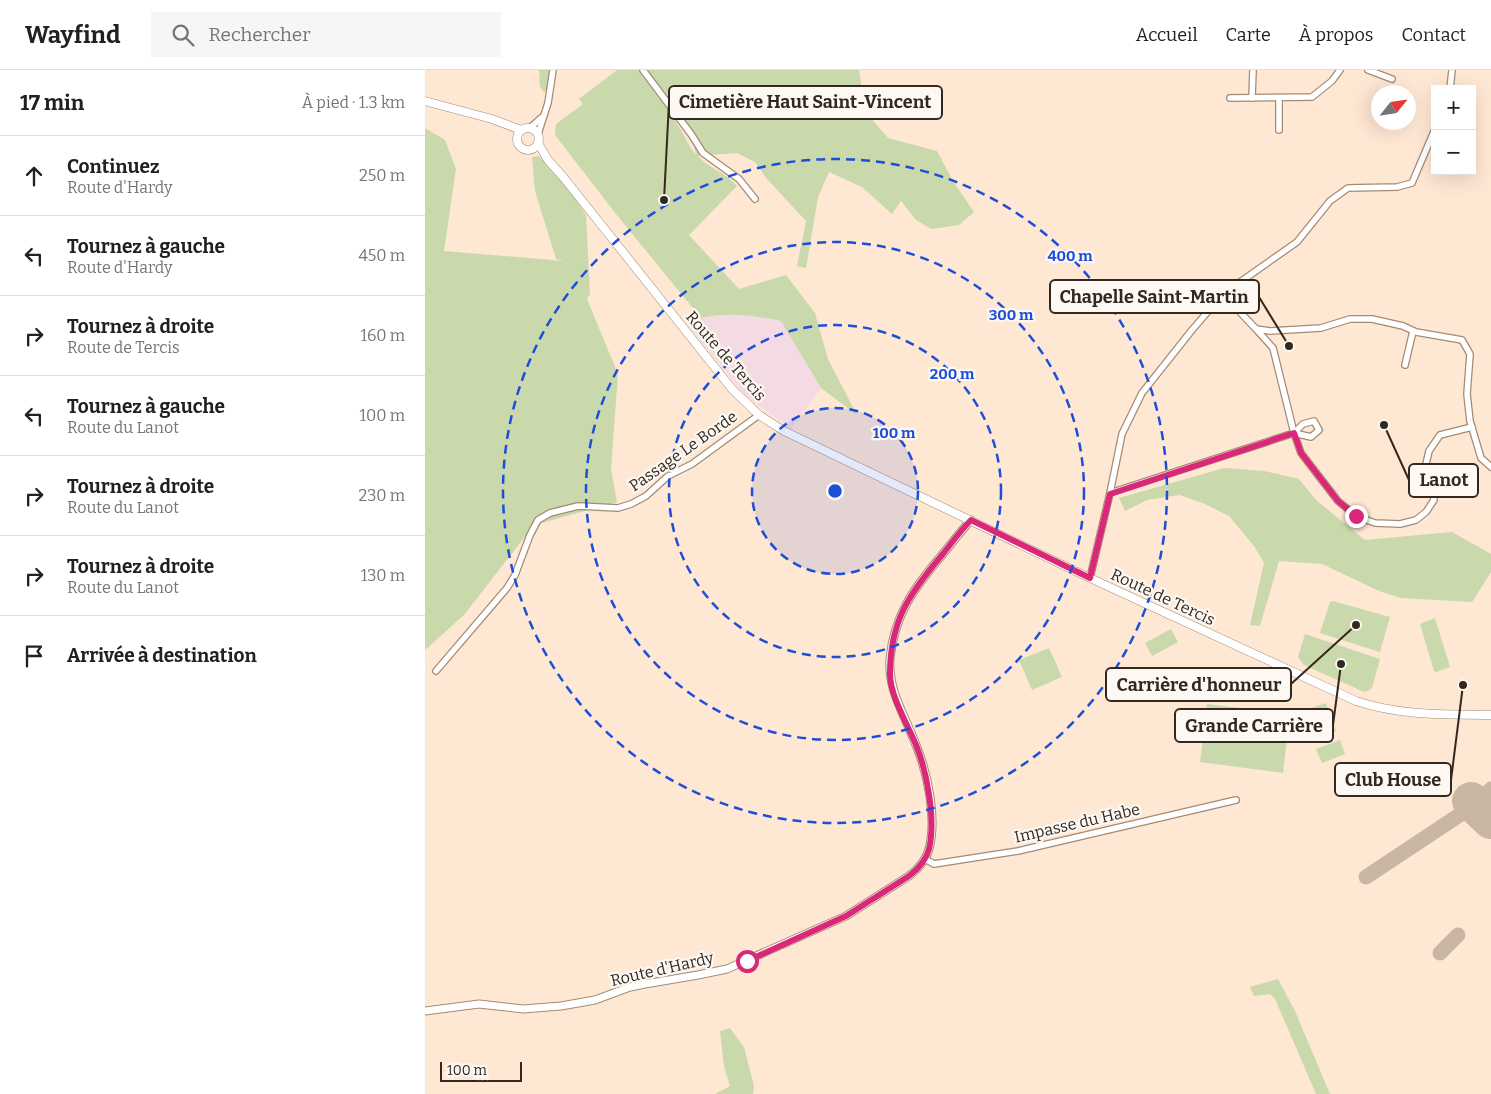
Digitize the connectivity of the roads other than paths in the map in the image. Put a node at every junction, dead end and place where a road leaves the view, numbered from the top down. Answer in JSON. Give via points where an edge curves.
{"nodes":[{"id":1,"x":553,"y":70,"type":"edge"},
{"id":2,"x":643,"y":70,"type":"edge"},
{"id":3,"x":1253,"y":70,"type":"edge"},
{"id":4,"x":1340,"y":70,"type":"edge"},
{"id":5,"x":1368,"y":70,"type":"edge"},
{"id":6,"x":1452,"y":70,"type":"edge"},
{"id":7,"x":1392,"y":80,"type":"dead end"},
{"id":8,"x":1450,"y":85,"type":"edge"},
{"id":9,"x":1230,"y":98,"type":"dead end"},
{"id":10,"x":1252,"y":98,"type":"junction"},
{"id":11,"x":1279,"y":98,"type":"junction"},
{"id":12,"x":425,"y":101,"type":"edge"},
{"id":13,"x":541,"y":118,"type":"junction"},
{"id":14,"x":506,"y":125,"type":"junction"},
{"id":15,"x":530,"y":128,"type":"junction"},
{"id":16,"x":521,"y":130,"type":"junction"},
{"id":17,"x":1279,"y":130,"type":"dead end"},
{"id":18,"x":1435,"y":130,"type":"edge"},
{"id":19,"x":538,"y":134,"type":"junction"},
{"id":20,"x":516,"y":138,"type":"junction"},
{"id":21,"x":538,"y":143,"type":"junction"},
{"id":22,"x":532,"y":150,"type":"junction"},
{"id":23,"x":548,"y":160,"type":"junction"},
{"id":24,"x":755,"y":199,"type":"dead end"},
{"id":25,"x":1223,"y":294,"type":"junction"},
{"id":26,"x":1256,"y":329,"type":"junction"},
{"id":27,"x":1413,"y":330,"type":"junction"},
{"id":28,"x":1405,"y":365,"type":"dead end"},
{"id":29,"x":759,"y":415,"type":"junction"},
{"id":30,"x":1472,"y":427,"type":"junction"},
{"id":31,"x":1294,"y":433,"type":"junction"},
{"id":32,"x":1491,"y":467,"type":"edge"},
{"id":33,"x":1110,"y":494,"type":"junction"},
{"id":34,"x":971,"y":520,"type":"junction"},
{"id":35,"x":1090,"y":578,"type":"junction"},
{"id":36,"x":436,"y":671,"type":"dead end"},
{"id":37,"x":1491,"y":715,"type":"edge"},
{"id":38,"x":1236,"y":800,"type":"dead end"},
{"id":39,"x":925,"y":859,"type":"junction"},
{"id":40,"x":425,"y":1011,"type":"edge"}],
"edges":[{"from":1,"to":13,"type":"street","via":[[548,103]]},
{"from":2,"to":24,"type":"street","via":[[703,153],[739,179]]},
{"from":3,"to":10,"type":"street"},
{"from":4,"to":11,"type":"street","via":[[1312,97]]},
{"from":5,"to":7,"type":"street"},
{"from":6,"to":8,"type":"street"},
{"from":9,"to":10,"type":"street"},
{"from":10,"to":11,"type":"street"},
{"from":11,"to":17,"type":"street"},
{"from":12,"to":14,"type":"main road"},
{"from":13,"to":15,"type":"street"},
{"from":13,"to":19,"type":"street"},
{"from":14,"to":16,"type":"main road"},
{"from":14,"to":20,"type":"main road"},
{"from":15,"to":16,"type":"main road"},
{"from":15,"to":19,"type":"main road"},
{"from":16,"to":20,"type":"main road"},
{"from":18,"to":25,"type":"street","via":[[1412,183],[1397,187],[1348,188],[1330,201],[1297,242]]},
{"from":19,"to":21,"type":"main road"},
{"from":20,"to":22,"type":"main road","via":[[519,146]]},
{"from":21,"to":22,"type":"main road"},
{"from":21,"to":23,"type":"main road","name":"Route de Tercis"},
{"from":22,"to":23,"type":"main road","name":"Route de Tercis"},
{"from":23,"to":29,"type":"main road","name":"Route de Tercis","via":[[732,390]]},
{"from":25,"to":26,"type":"street"},
{"from":25,"to":33,"type":"street","via":[[1142,393],[1122,434]]},
{"from":26,"to":27,"type":"street","via":[[1321,328],[1350,318],[1384,321]]},
{"from":26,"to":31,"type":"street","via":[[1273,348]]},
{"from":27,"to":28,"type":"street"},
{"from":27,"to":30,"type":"street","via":[[1462,340],[1466,345],[1470,354],[1467,394]]},
{"from":29,"to":34,"type":"main road","name":"Route de Tercis","via":[[797,438]]},
{"from":29,"to":36,"type":"street","name":"Passage Le Borde","via":[[631,504],[618,508],[579,506],[550,513],[538,520],[507,588]]},
{"from":30,"to":31,"type":"street","via":[[1438,438],[1429,451],[1426,464],[1434,500],[1416,520],[1400,524],[1375,523],[1356,516],[1338,501],[1301,453]]},
{"from":30,"to":32,"type":"street","via":[[1481,458]]},
{"from":31,"to":33,"type":"street"},
{"from":33,"to":35,"type":"street"},
{"from":34,"to":35,"type":"main road","name":"Route de Tercis"},
{"from":34,"to":39,"type":"street","via":[[925,575],[904,607],[897,622],[890,658],[889,677],[898,706],[917,745],[927,783],[931,826]]},
{"from":35,"to":37,"type":"main road","name":"Route de Tercis","via":[[1374,708],[1401,713]]},
{"from":38,"to":39,"type":"street","name":"Impasse du Habe","via":[[1018,851],[934,864]]},
{"from":39,"to":40,"type":"street","name":"Route d'Hardy","via":[[909,876],[846,916],[727,969],[629,987],[595,1000],[561,1006],[523,1009],[479,1004]]}]}
